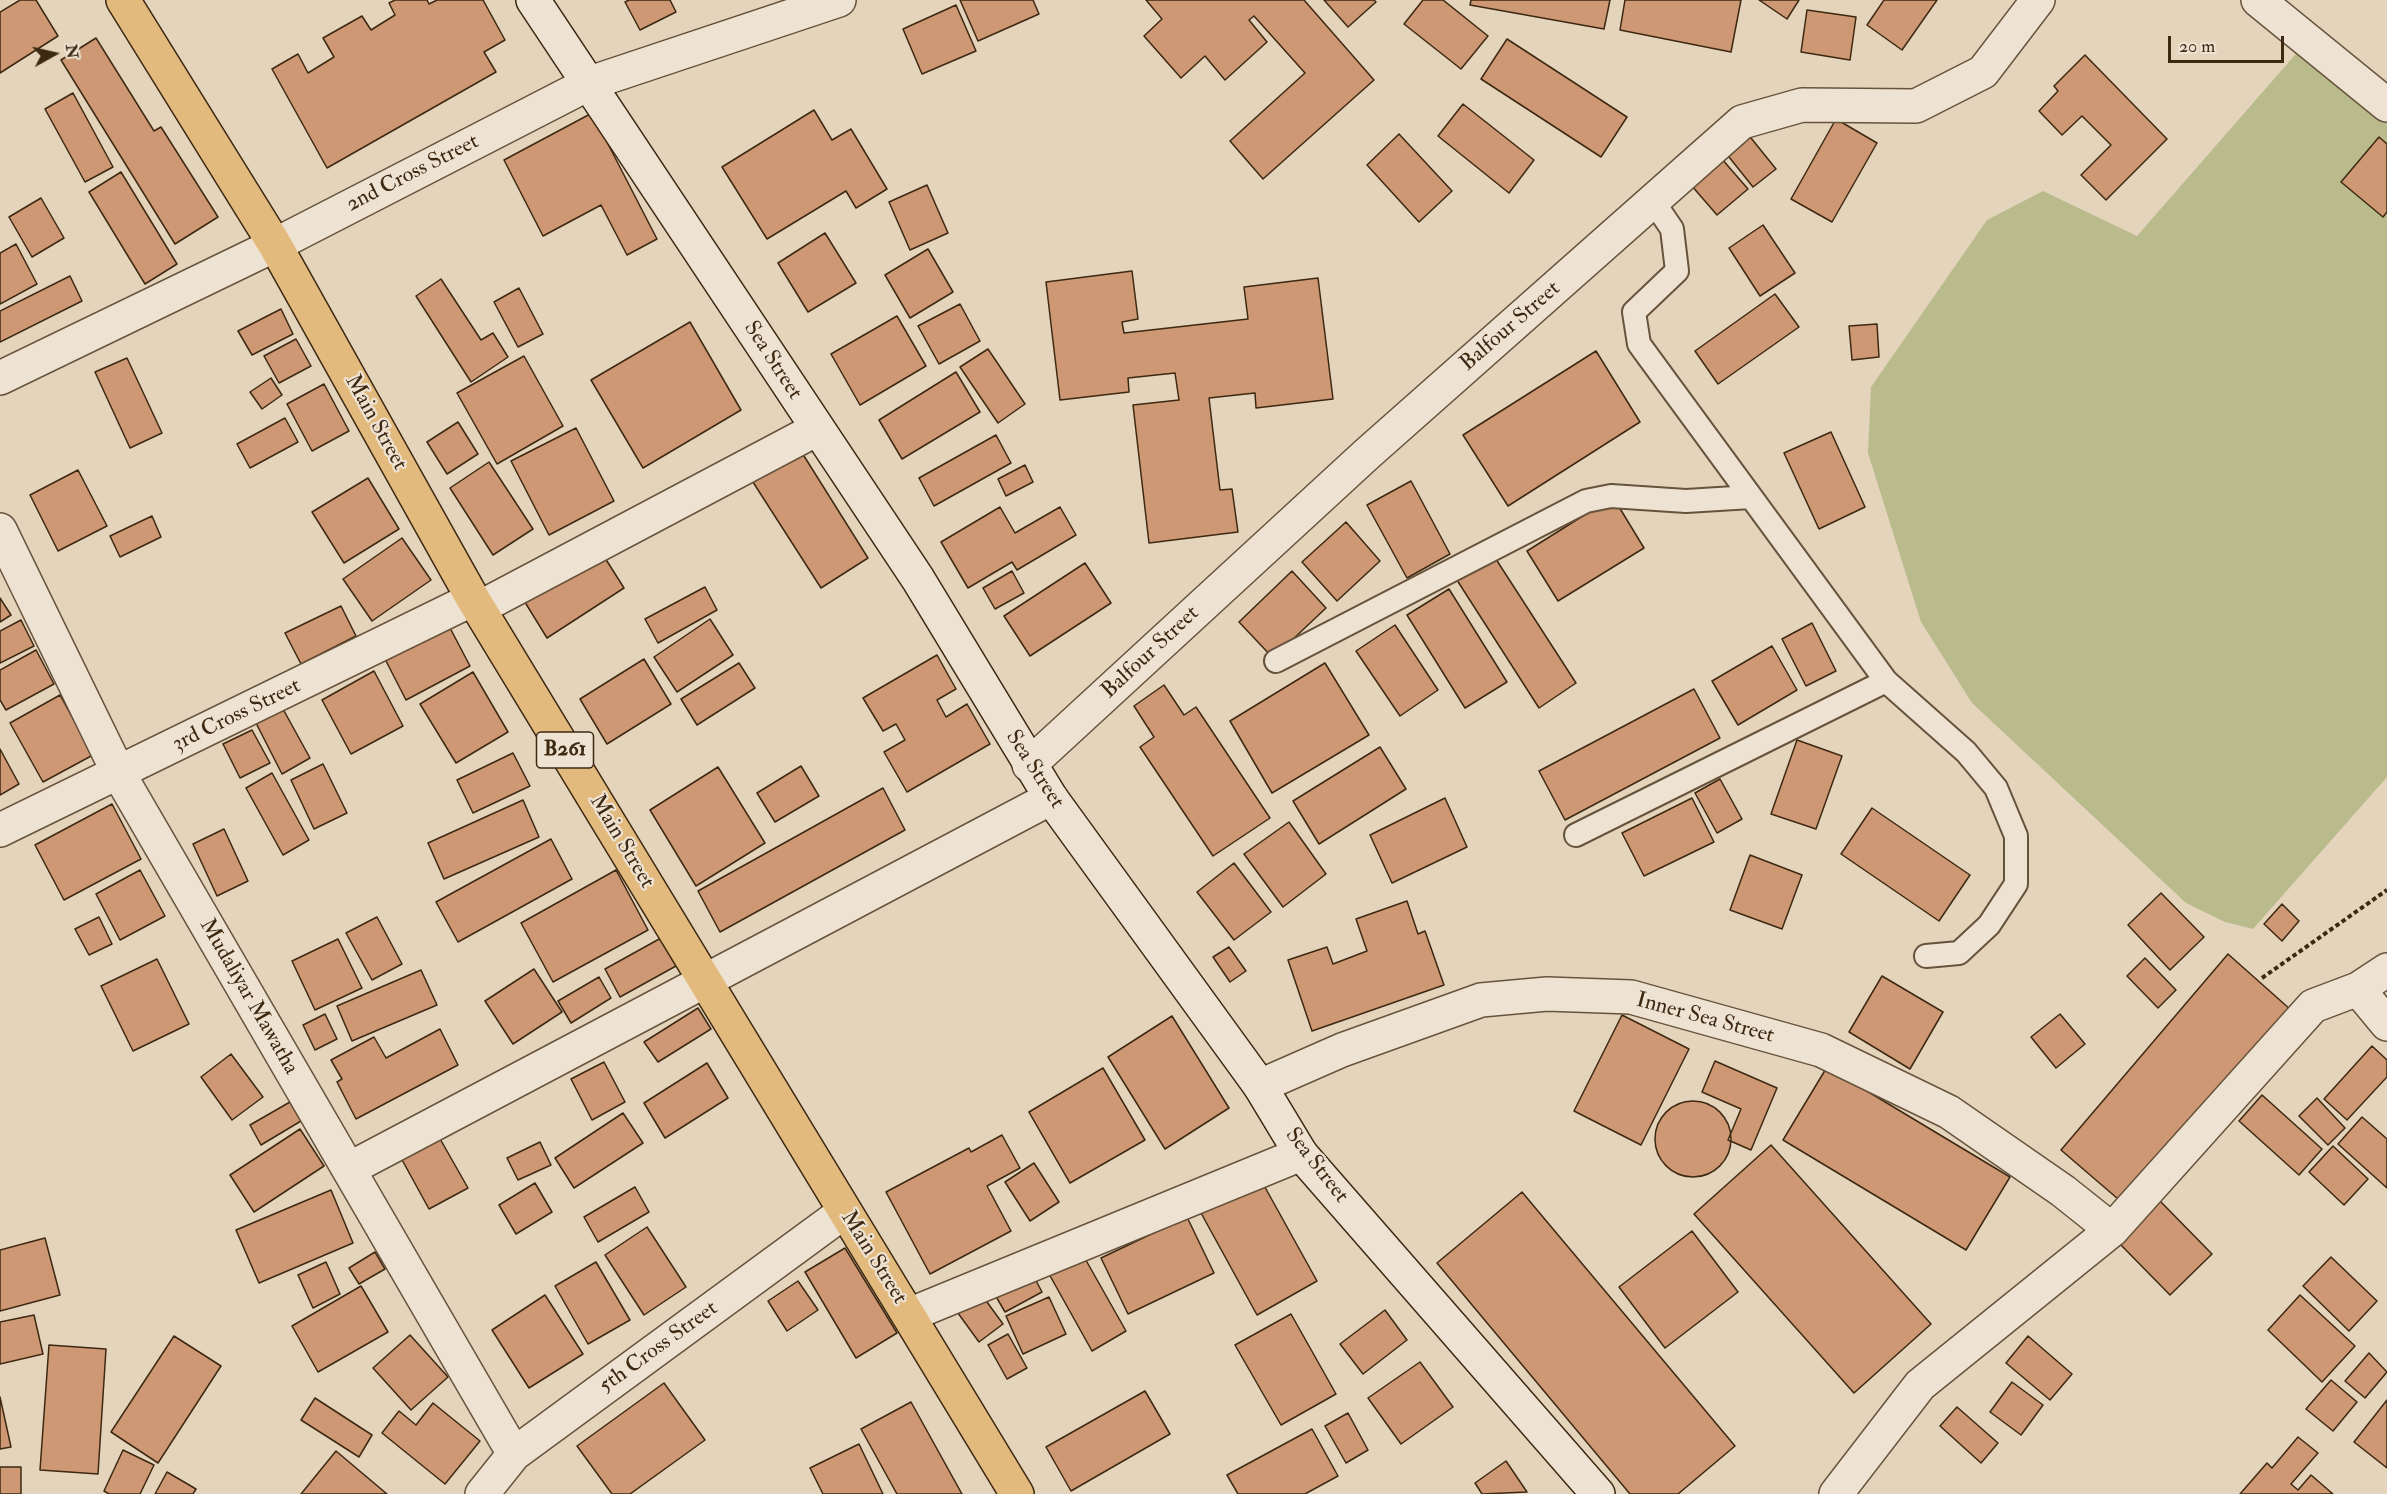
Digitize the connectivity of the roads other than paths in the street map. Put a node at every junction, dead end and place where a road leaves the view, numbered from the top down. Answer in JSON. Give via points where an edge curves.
{"nodes":[{"id":1,"x":123,"y":0,"type":"edge"},
{"id":2,"x":533,"y":0,"type":"edge"},
{"id":3,"x":838,"y":0,"type":"edge"},
{"id":4,"x":2038,"y":0,"type":"edge"},
{"id":5,"x":2258,"y":0,"type":"edge"},
{"id":6,"x":590,"y":83,"type":"junction"},
{"id":7,"x":2387,"y":105,"type":"edge"},
{"id":8,"x":1653,"y":201,"type":"junction"},
{"id":9,"x":275,"y":245,"type":"junction"},
{"id":10,"x":0,"y":378,"type":"edge"},
{"id":11,"x":817,"y":429,"type":"junction"},
{"id":12,"x":1751,"y":497,"type":"junction"},
{"id":13,"x":0,"y":530,"type":"edge"},
{"id":14,"x":476,"y":603,"type":"junction"},
{"id":15,"x":1276,"y":661,"type":"dead end"},
{"id":16,"x":1886,"y":681,"type":"junction"},
{"id":17,"x":1029,"y":765,"type":"junction"},
{"id":18,"x":119,"y":774,"type":"junction"},
{"id":19,"x":1051,"y":798,"type":"junction"},
{"id":20,"x":0,"y":830,"type":"edge"},
{"id":21,"x":1576,"y":835,"type":"dead end"},
{"id":22,"x":1926,"y":957,"type":"dead end"},
{"id":23,"x":2387,"y":970,"type":"edge"},
{"id":24,"x":706,"y":981,"type":"junction"},
{"id":25,"x":2358,"y":989,"type":"junction"},
{"id":26,"x":2387,"y":1024,"type":"edge"},
{"id":27,"x":1260,"y":1086,"type":"junction"},
{"id":28,"x":1301,"y":1154,"type":"junction"},
{"id":29,"x":349,"y":1169,"type":"junction"},
{"id":30,"x":844,"y":1212,"type":"junction"},
{"id":31,"x":2112,"y":1230,"type":"junction"},
{"id":32,"x":909,"y":1316,"type":"junction"},
{"id":33,"x":514,"y":1454,"type":"junction"},
{"id":34,"x":482,"y":1494,"type":"edge"},
{"id":35,"x":1017,"y":1494,"type":"edge"},
{"id":36,"x":1598,"y":1494,"type":"edge"},
{"id":37,"x":1836,"y":1494,"type":"edge"}],
"edges":[{"from":1,"to":9,"type":"main road","name":"Main Street","number":"B261"},
{"from":2,"to":6,"type":"street","name":"Sea Street"},
{"from":3,"to":6,"type":"street","name":"2nd Cross Street"},
{"from":4,"to":8,"type":"street","name":"Balfour Street","via":[[1983,72],[1916,106],[1802,105],[1742,122]]},
{"from":5,"to":7,"type":"street"},
{"from":6,"to":9,"type":"street","name":"2nd Cross Street"},
{"from":6,"to":11,"type":"street","name":"Sea Street"},
{"from":8,"to":12,"type":"lane","via":[[1672,229],[1677,270],[1634,312],[1639,344]]},
{"from":8,"to":17,"type":"street","name":"Balfour Street","via":[[1367,454]]},
{"from":9,"to":10,"type":"street","name":"2nd Cross Street"},
{"from":9,"to":14,"type":"main road","name":"Main Street","number":"B261"},
{"from":11,"to":14,"type":"street","name":"3rd Cross Street"},
{"from":11,"to":17,"type":"street","name":"Sea Street","via":[[918,579]]},
{"from":12,"to":15,"type":"lane","via":[[1686,501],[1611,496],[1586,501]]},
{"from":12,"to":16,"type":"lane"},
{"from":13,"to":18,"type":"street","name":"Mudaliyar Mawatha"},
{"from":14,"to":18,"type":"street","name":"3rd Cross Street"},
{"from":14,"to":24,"type":"main road","name":"Main Street","number":"B261"},
{"from":16,"to":21,"type":"lane"},
{"from":16,"to":22,"type":"lane","via":[[1966,752],[1996,788],[2016,836],[2016,884],[1989,925],[1959,953]]},
{"from":17,"to":19,"type":"street","name":"Sea Street"},
{"from":18,"to":20,"type":"street","name":"3rd Cross Street"},
{"from":18,"to":29,"type":"street","name":"Mudaliyar Mawatha"},
{"from":19,"to":24,"type":"street"},
{"from":19,"to":27,"type":"street","name":"Sea Street"},
{"from":23,"to":25,"type":"street"},
{"from":24,"to":29,"type":"street"},
{"from":24,"to":30,"type":"main road","name":"Main Street","number":"B261"},
{"from":25,"to":26,"type":"street"},
{"from":25,"to":31,"type":"street","via":[[2313,1006]]},
{"from":27,"to":28,"type":"street","name":"Sea Street"},
{"from":27,"to":31,"type":"street","name":"Inner Sea Street","via":[[1342,1050],[1481,1000],[1546,994],[1631,997],[1821,1050],[1917,1096],[1949,1112]]},
{"from":28,"to":32,"type":"street"},
{"from":28,"to":36,"type":"street","name":"Sea Street"},
{"from":29,"to":33,"type":"street","name":"Mudaliyar Mawatha"},
{"from":30,"to":32,"type":"main road","name":"Main Street","number":"B261"},
{"from":30,"to":33,"type":"street","name":"5th Cross Street"},
{"from":31,"to":37,"type":"street","via":[[1920,1385]]},
{"from":32,"to":35,"type":"main road","name":"Main Street","number":"B261"},
{"from":33,"to":34,"type":"street","name":"5th Cross Street"}]}
